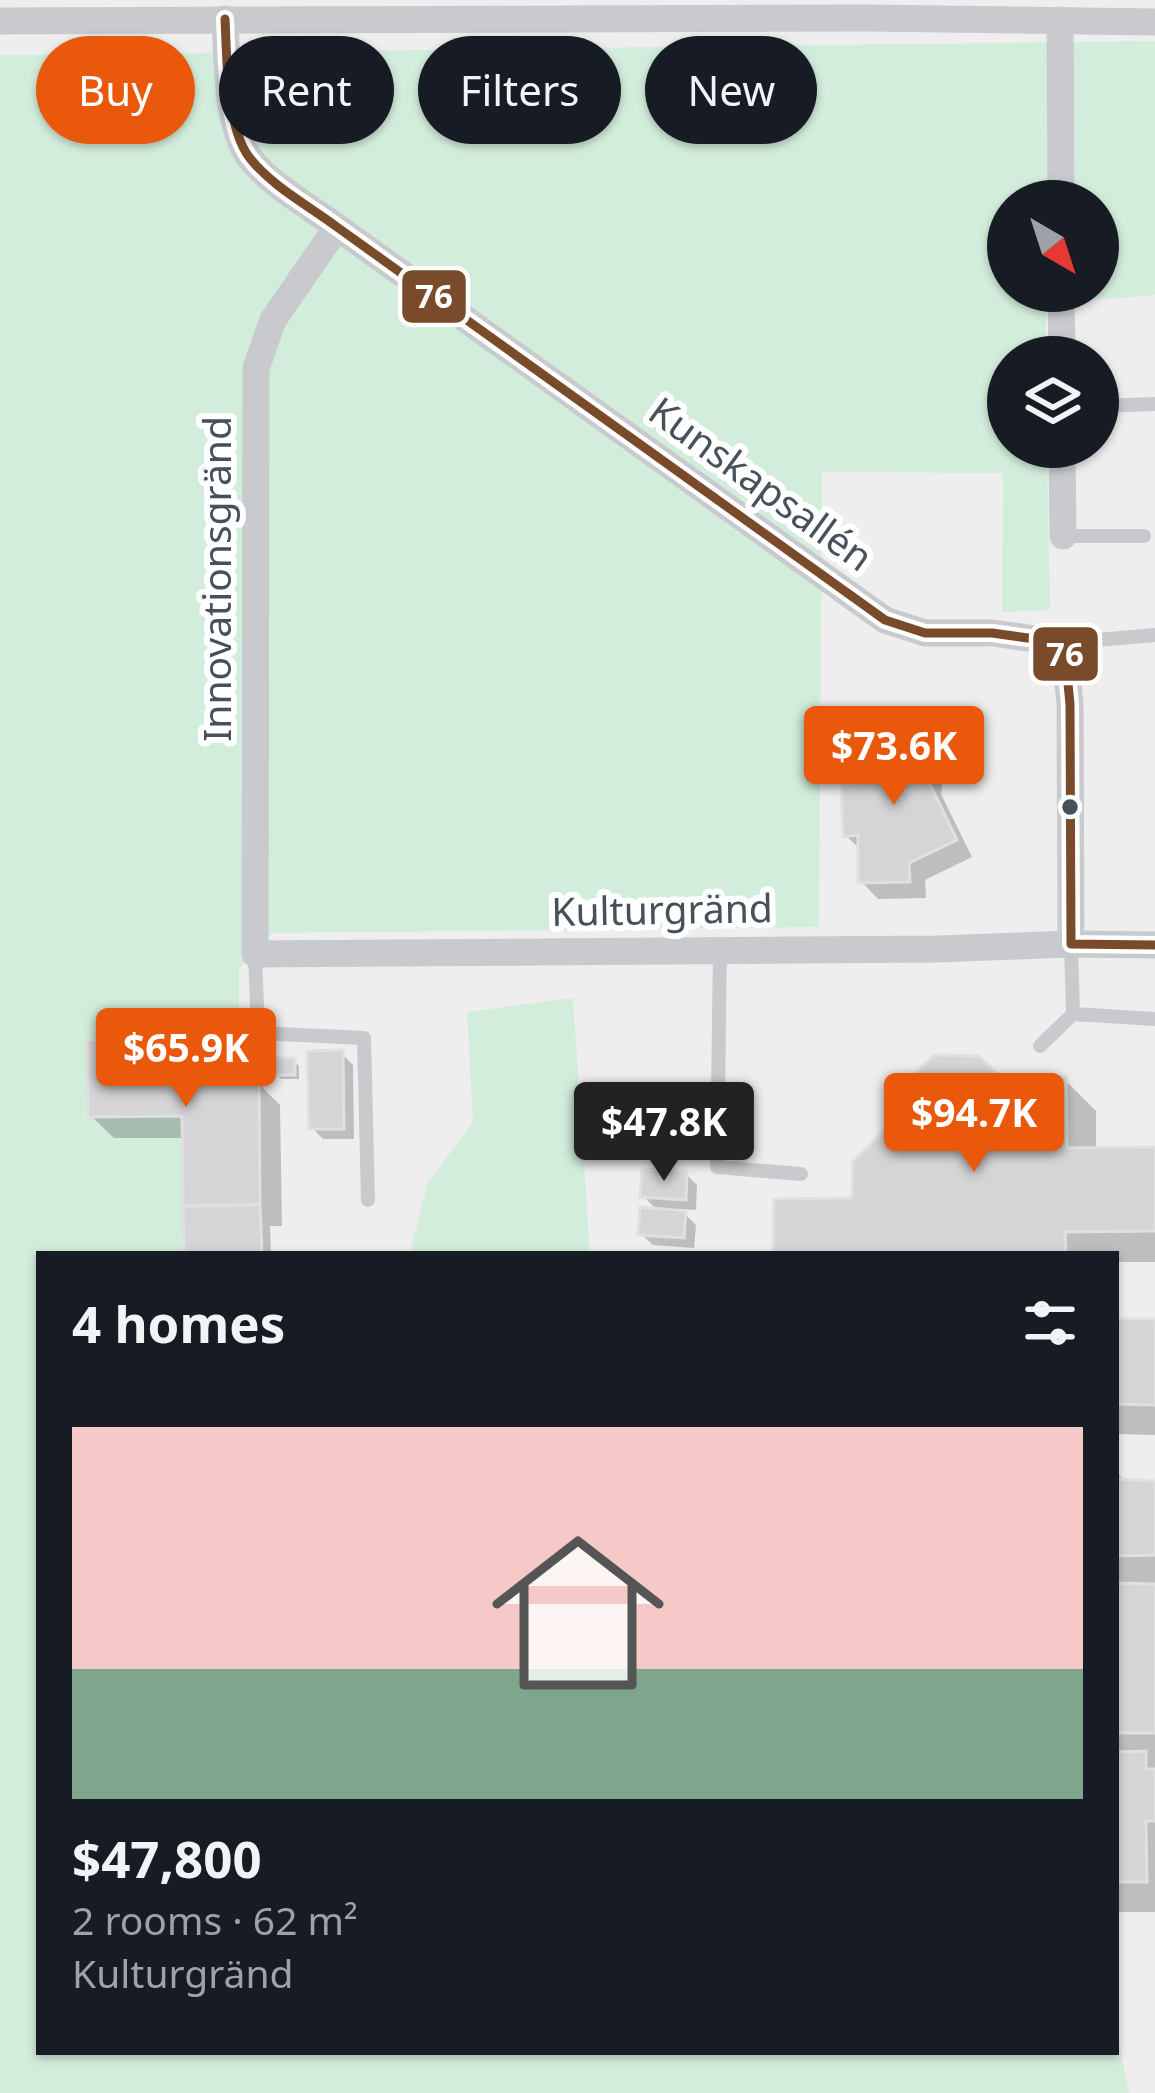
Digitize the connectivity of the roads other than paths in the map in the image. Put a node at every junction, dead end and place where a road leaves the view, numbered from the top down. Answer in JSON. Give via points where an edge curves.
{"nodes":[{"id":1,"x":94,"y":9,"type":"edge"},
{"id":2,"x":867,"y":9,"type":"edge"},
{"id":3,"x":225,"y":19,"type":"junction"},
{"id":4,"x":1060,"y":20,"type":"junction"},
{"id":5,"x":0,"y":21,"type":"edge"},
{"id":6,"x":1155,"y":22,"type":"edge"},
{"id":7,"x":1061,"y":180,"type":"edge"},
{"id":8,"x":337,"y":227,"type":"junction"},
{"id":9,"x":1155,"y":404,"type":"edge"},
{"id":10,"x":1119,"y":405,"type":"edge"},
{"id":11,"x":1062,"y":468,"type":"edge"},
{"id":12,"x":1063,"y":536,"type":"joint"},
{"id":13,"x":1144,"y":536,"type":"dead end"},
{"id":14,"x":1155,"y":635,"type":"edge"},
{"id":15,"x":1064,"y":643,"type":"junction"},
{"id":16,"x":1070,"y":944,"type":"junction"},
{"id":17,"x":1155,"y":945,"type":"edge"},
{"id":18,"x":720,"y":948,"type":"junction"},
{"id":19,"x":255,"y":954,"type":"junction"},
{"id":20,"x":1073,"y":1014,"type":"junction"},
{"id":21,"x":1155,"y":1019,"type":"edge"},
{"id":22,"x":1040,"y":1046,"type":"dead end"},
{"id":23,"x":801,"y":1174,"type":"dead end"},
{"id":24,"x":368,"y":1200,"type":"dead end"}],
"edges":[{"from":1,"to":3,"type":"street"},
{"from":1,"to":5,"type":"street"},
{"from":2,"to":3,"type":"street"},
{"from":2,"to":4,"type":"street"},
{"from":3,"to":8,"type":"street","name":"Kunskapsallén","via":[[243,148]]},
{"from":4,"to":6,"type":"street"},
{"from":4,"to":7,"type":"street"},
{"from":8,"to":15,"type":"street","name":"Kunskapsallén","via":[[885,620],[925,634]]},
{"from":8,"to":19,"type":"street","name":"Innovationsgränd","via":[[273,320],[256,368]]},
{"from":9,"to":10,"type":"lane"},
{"from":11,"to":12,"type":"street"},
{"from":12,"to":13,"type":"lane"},
{"from":14,"to":15,"type":"lane"},
{"from":15,"to":16,"type":"street"},
{"from":16,"to":17,"type":"street"},
{"from":16,"to":18,"type":"street","name":"Kulturgränd"},
{"from":16,"to":20,"type":"lane"},
{"from":18,"to":19,"type":"street","name":"Kulturgränd"},
{"from":18,"to":23,"type":"lane","via":[[717,1168]]},
{"from":19,"to":24,"type":"lane","via":[[258,1033],[364,1038]]},
{"from":20,"to":21,"type":"lane"},
{"from":20,"to":22,"type":"lane"}]}
